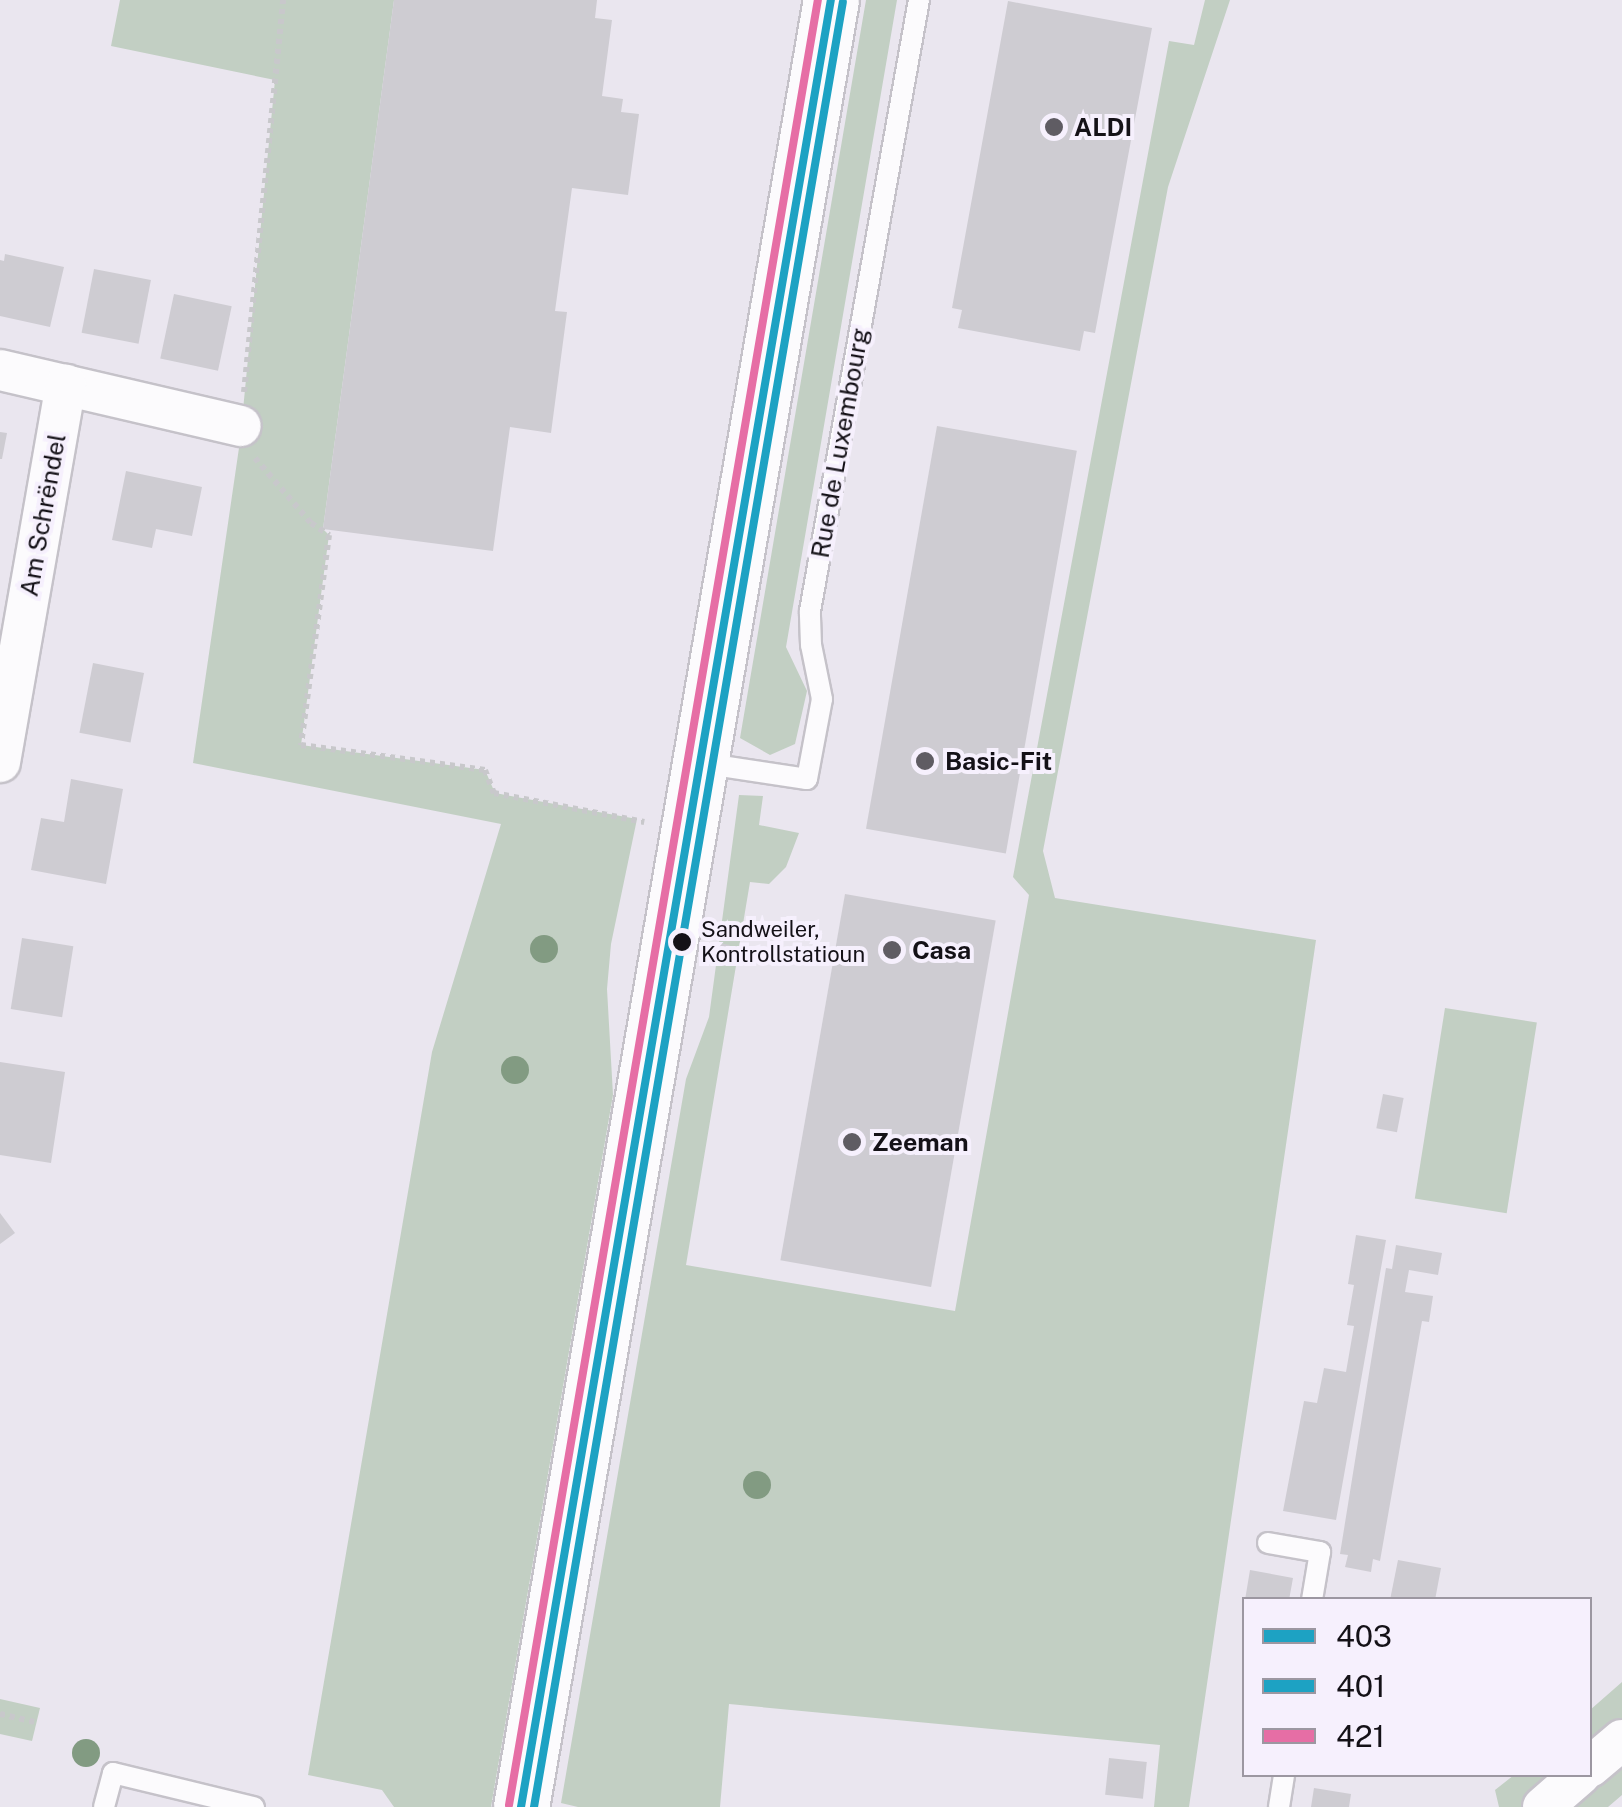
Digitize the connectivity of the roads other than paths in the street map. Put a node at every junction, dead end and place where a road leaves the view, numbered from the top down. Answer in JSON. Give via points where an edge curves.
{"nodes":[{"id":1,"x":831,"y":0,"type":"edge"},
{"id":2,"x":920,"y":0,"type":"edge"},
{"id":3,"x":0,"y":370,"type":"edge"},
{"id":4,"x":66,"y":385,"type":"junction"},
{"id":5,"x":241,"y":426,"type":"road end"},
{"id":6,"x":0,"y":762,"type":"edge"},
{"id":7,"x":699,"y":763,"type":"junction"},
{"id":8,"x":1268,"y":1542,"type":"dead end"},
{"id":9,"x":1312,"y":1597,"type":"edge"},
{"id":10,"x":1622,"y":1740,"type":"edge"},
{"id":11,"x":1592,"y":1765,"type":"edge"},
{"id":12,"x":1284,"y":1777,"type":"edge"},
{"id":13,"x":1577,"y":1777,"type":"edge"},
{"id":14,"x":104,"y":1807,"type":"edge"},
{"id":15,"x":254,"y":1807,"type":"edge"},
{"id":16,"x":521,"y":1807,"type":"edge"},
{"id":17,"x":1279,"y":1807,"type":"edge"},
{"id":18,"x":1542,"y":1807,"type":"edge"}],
"edges":[{"from":1,"to":7,"type":"main road"},
{"from":2,"to":7,"type":"lane","name":"Rue de Luxembourg","via":[[810,611],[822,699],[807,780]]},
{"from":3,"to":4,"type":"street"},
{"from":4,"to":5,"type":"street"},
{"from":4,"to":6,"type":"street","name":"Am Schrëndel"},
{"from":7,"to":16,"type":"main road"},
{"from":8,"to":9,"type":"lane","via":[[1320,1552]]},
{"from":10,"to":11,"type":"street"},
{"from":12,"to":17,"type":"lane"},
{"from":13,"to":18,"type":"street"},
{"from":14,"to":15,"type":"lane","via":[[112,1772]]}]}
